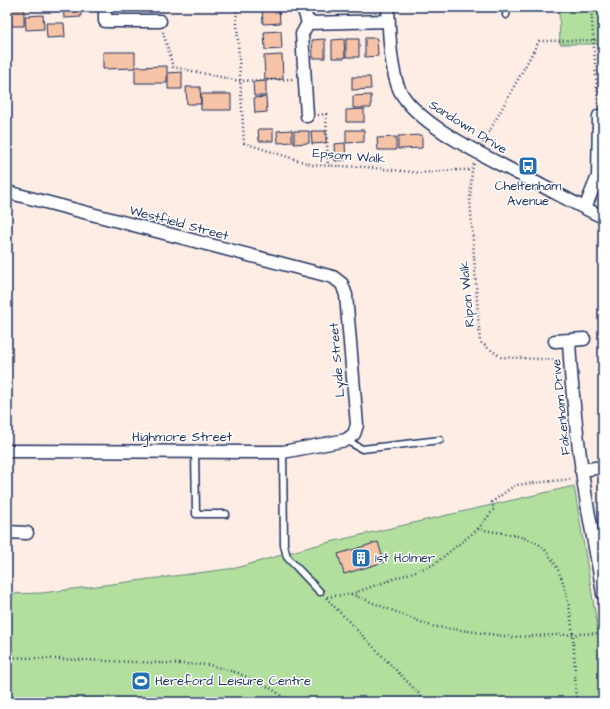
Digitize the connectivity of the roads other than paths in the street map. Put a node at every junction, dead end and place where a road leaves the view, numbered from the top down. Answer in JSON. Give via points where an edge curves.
{"nodes":[{"id":1,"x":105,"y":7,"type":"edge"},
{"id":2,"x":303,"y":7,"type":"edge"},
{"id":3,"x":388,"y":7,"type":"edge"},
{"id":4,"x":508,"y":7,"type":"edge"},
{"id":5,"x":506,"y":15,"type":"dead end"},
{"id":6,"x":160,"y":21,"type":"road end"},
{"id":7,"x":389,"y":21,"type":"junction"},
{"id":8,"x":308,"y":23,"type":"junction"},
{"id":9,"x":307,"y":116,"type":"road end"},
{"id":10,"x":601,"y":116,"type":"edge"},
{"id":11,"x":7,"y":192,"type":"edge"},
{"id":12,"x":584,"y":208,"type":"junction"},
{"id":13,"x":603,"y":217,"type":"edge"},
{"id":14,"x":342,"y":284,"type":"joint"},
{"id":15,"x":584,"y":339,"type":"dead end"},
{"id":16,"x":569,"y":340,"type":"junction"},
{"id":17,"x":555,"y":341,"type":"dead end"},
{"id":18,"x":350,"y":437,"type":"junction"},
{"id":19,"x":440,"y":440,"type":"dead end"},
{"id":20,"x":7,"y":451,"type":"edge"},
{"id":21,"x":195,"y":451,"type":"junction"},
{"id":22,"x":283,"y":452,"type":"junction"},
{"id":23,"x":603,"y":467,"type":"edge"},
{"id":24,"x":582,"y":474,"type":"junction"},
{"id":25,"x":226,"y":514,"type":"dead end"},
{"id":26,"x":7,"y":532,"type":"edge"},
{"id":27,"x":27,"y":533,"type":"dead end"},
{"id":28,"x":320,"y":592,"type":"dead end"},
{"id":29,"x":603,"y":594,"type":"edge"}],
"edges":[{"from":1,"to":6,"type":"street","via":[[105,21]]},
{"from":2,"to":8,"type":"street"},
{"from":3,"to":7,"type":"street","name":"Sandown Drive"},
{"from":4,"to":5,"type":"lane"},
{"from":7,"to":8,"type":"street"},
{"from":7,"to":12,"type":"street","name":"Sandown Drive","via":[[393,68],[400,91],[411,107],[432,124],[478,152]]},
{"from":8,"to":9,"type":"street","via":[[302,34]]},
{"from":10,"to":12,"type":"street","via":[[598,176]]},
{"from":11,"to":14,"type":"street","name":"Westfield Street","via":[[333,277]]},
{"from":12,"to":13,"type":"street","name":"Sandown Drive"},
{"from":14,"to":18,"type":"street","name":"Lyde Street","via":[[346,295],[357,425]]},
{"from":15,"to":16,"type":"street","name":"Fakenham Drive"},
{"from":16,"to":17,"type":"street","name":"Fakenham Drive"},
{"from":16,"to":24,"type":"street","name":"Fakenham Drive"},
{"from":18,"to":19,"type":"lane","via":[[362,449]]},
{"from":18,"to":22,"type":"street","name":"Highmore Street"},
{"from":20,"to":21,"type":"street","name":"Highmore Street"},
{"from":21,"to":22,"type":"street","name":"Highmore Street"},
{"from":21,"to":25,"type":"lane","via":[[196,514]]},
{"from":22,"to":28,"type":"lane","via":[[284,545],[287,557]]},
{"from":23,"to":24,"type":"street","name":"Fakenham Drive"},
{"from":24,"to":29,"type":"street","name":"Fakenham Drive"},
{"from":26,"to":27,"type":"street"}]}
